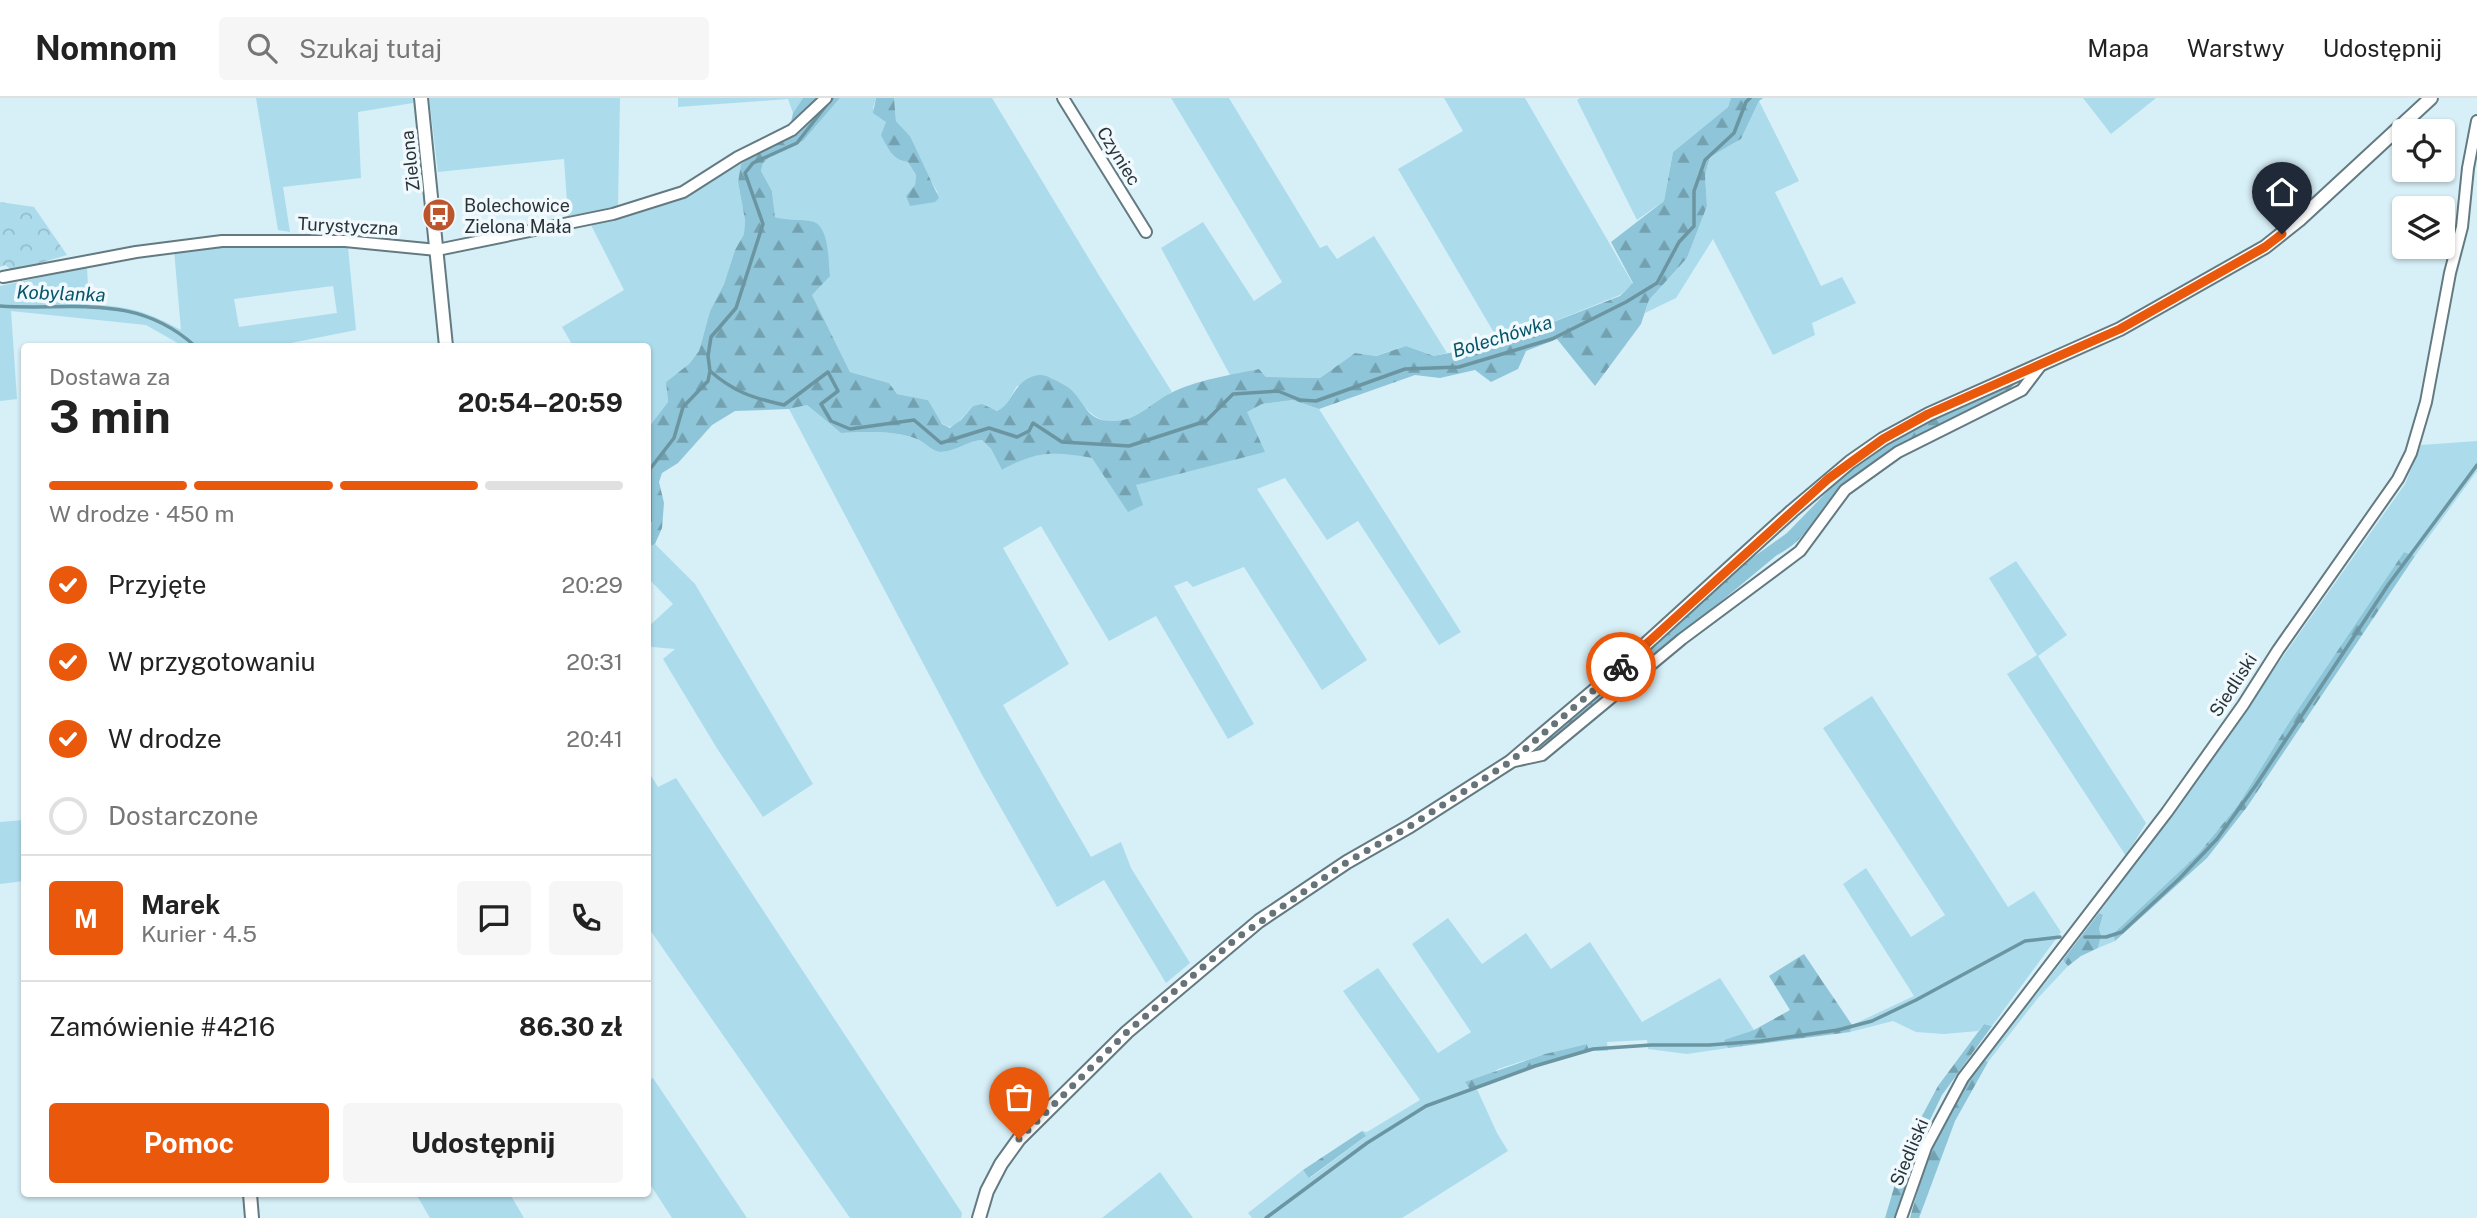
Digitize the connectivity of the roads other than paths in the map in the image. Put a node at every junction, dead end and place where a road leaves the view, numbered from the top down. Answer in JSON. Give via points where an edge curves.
{"nodes":[{"id":1,"x":421,"y":98,"type":"edge"},
{"id":2,"x":826,"y":98,"type":"edge"},
{"id":3,"x":1063,"y":98,"type":"edge"},
{"id":4,"x":2431,"y":98,"type":"edge"},
{"id":5,"x":2477,"y":121,"type":"edge"},
{"id":6,"x":1146,"y":232,"type":"dead end"},
{"id":7,"x":437,"y":250,"type":"junction"},
{"id":8,"x":3,"y":277,"type":"dead end"},
{"id":9,"x":446,"y":343,"type":"edge"},
{"id":10,"x":2040,"y":365,"type":"junction"},
{"id":11,"x":1510,"y":762,"type":"junction"},
{"id":12,"x":250,"y":1197,"type":"edge"},
{"id":13,"x":253,"y":1218,"type":"edge"},
{"id":14,"x":979,"y":1218,"type":"edge"},
{"id":15,"x":1902,"y":1218,"type":"edge"}],
"edges":[{"from":1,"to":7,"type":"street","name":"Zielona"},
{"from":2,"to":7,"type":"street","name":"Turystyczna","via":[[792,130],[683,192],[613,214]]},
{"from":3,"to":6,"type":"street","name":"Czyniec"},
{"from":4,"to":10,"type":"street","via":[[2265,247],[2120,329]]},
{"from":5,"to":15,"type":"street","name":"Siedliski","via":[[2462,228],[2426,402],[2398,480],[2167,812],[1963,1079],[1926,1147]]},
{"from":7,"to":8,"type":"street","name":"Turystyczna","via":[[345,241],[222,242],[136,252]]},
{"from":7,"to":9,"type":"street","name":"Zielona"},
{"from":10,"to":11,"type":"street","via":[[1928,414],[1850,462]]},
{"from":10,"to":11,"type":"street","via":[[2022,390],[1898,452],[1845,489],[1800,551],[1682,639],[1542,755]]},
{"from":11,"to":14,"type":"street","via":[[1347,862],[1237,938],[1127,1032],[1019,1139],[987,1191]]},
{"from":12,"to":13,"type":"street"}]}
